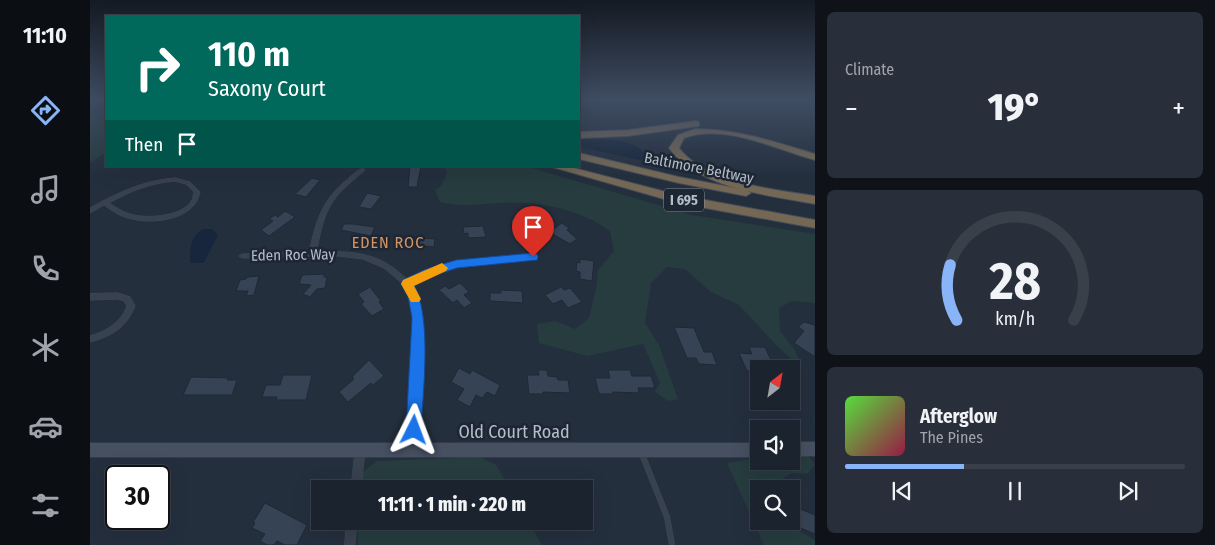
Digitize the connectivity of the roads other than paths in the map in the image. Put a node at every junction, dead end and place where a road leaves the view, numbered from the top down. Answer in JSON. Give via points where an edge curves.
{"nodes":[{"id":1,"x":696,"y":124,"type":"edge"},
{"id":2,"x":702,"y":124,"type":"edge"},
{"id":3,"x":580,"y":134,"type":"edge"},
{"id":4,"x":815,"y":152,"type":"edge"},
{"id":5,"x":580,"y":156,"type":"edge"},
{"id":6,"x":815,"y":157,"type":"edge"},
{"id":7,"x":558,"y":167,"type":"edge"},
{"id":8,"x":362,"y":170,"type":"dead end"},
{"id":9,"x":815,"y":202,"type":"edge"},
{"id":10,"x":105,"y":203,"type":"junction"},
{"id":11,"x":90,"y":211,"type":"edge"},
{"id":12,"x":815,"y":224,"type":"edge"},
{"id":13,"x":312,"y":255,"type":"junction"},
{"id":14,"x":242,"y":256,"type":"dead end"},
{"id":15,"x":533,"y":257,"type":"dead end"},
{"id":16,"x":407,"y":284,"type":"junction"},
{"id":17,"x":90,"y":296,"type":"edge"},
{"id":18,"x":90,"y":339,"type":"edge"},
{"id":19,"x":800,"y":449,"type":"edge"},
{"id":20,"x":815,"y":449,"type":"edge"},
{"id":21,"x":90,"y":450,"type":"edge"},
{"id":22,"x":360,"y":450,"type":"junction"},
{"id":23,"x":413,"y":450,"type":"junction"},
{"id":24,"x":641,"y":450,"type":"junction"},
{"id":25,"x":750,"y":450,"type":"edge"},
{"id":26,"x":357,"y":480,"type":"edge"},
{"id":27,"x":351,"y":530,"type":"edge"},
{"id":28,"x":350,"y":545,"type":"edge"},
{"id":29,"x":672,"y":545,"type":"edge"}],
"edges":[{"from":1,"to":3,"type":"highway","via":[[628,133]]},
{"from":2,"to":4,"type":"highway"},
{"from":5,"to":9,"type":"highway","name":"Baltimore Beltway","number":"I 695","via":[[679,180]]},
{"from":6,"to":9,"type":"highway","via":[[732,134],[704,130],[683,134],[674,148],[681,160],[703,173]]},
{"from":7,"to":12,"type":"highway","number":"I 695","via":[[678,199]]},
{"from":8,"to":13,"type":"street","via":[[329,200]]},
{"from":10,"to":10,"type":"street","via":[[138,186],[162,180],[188,184],[197,192],[189,207],[162,219],[134,218]]},
{"from":10,"to":11,"type":"street"},
{"from":13,"to":14,"type":"street","name":"Eden Roc Way"},
{"from":13,"to":16,"type":"street","name":"Eden Roc Way","via":[[364,257],[386,266]]},
{"from":15,"to":16,"type":"street","via":[[456,264]]},
{"from":16,"to":23,"type":"street","name":"Eden Roc Way","via":[[417,306],[419,331]]},
{"from":17,"to":18,"type":"street","via":[[118,296],[127,299],[131,306],[116,328]]},
{"from":19,"to":20,"type":"main road"},
{"from":21,"to":22,"type":"main road","name":"Old Court Road"},
{"from":22,"to":23,"type":"main road","name":"Old Court Road"},
{"from":22,"to":26,"type":"street"},
{"from":23,"to":24,"type":"main road","name":"Old Court Road"},
{"from":24,"to":25,"type":"main road","name":"Old Court Road"},
{"from":24,"to":29,"type":"lane","via":[[666,517]]},
{"from":27,"to":28,"type":"street"}]}
